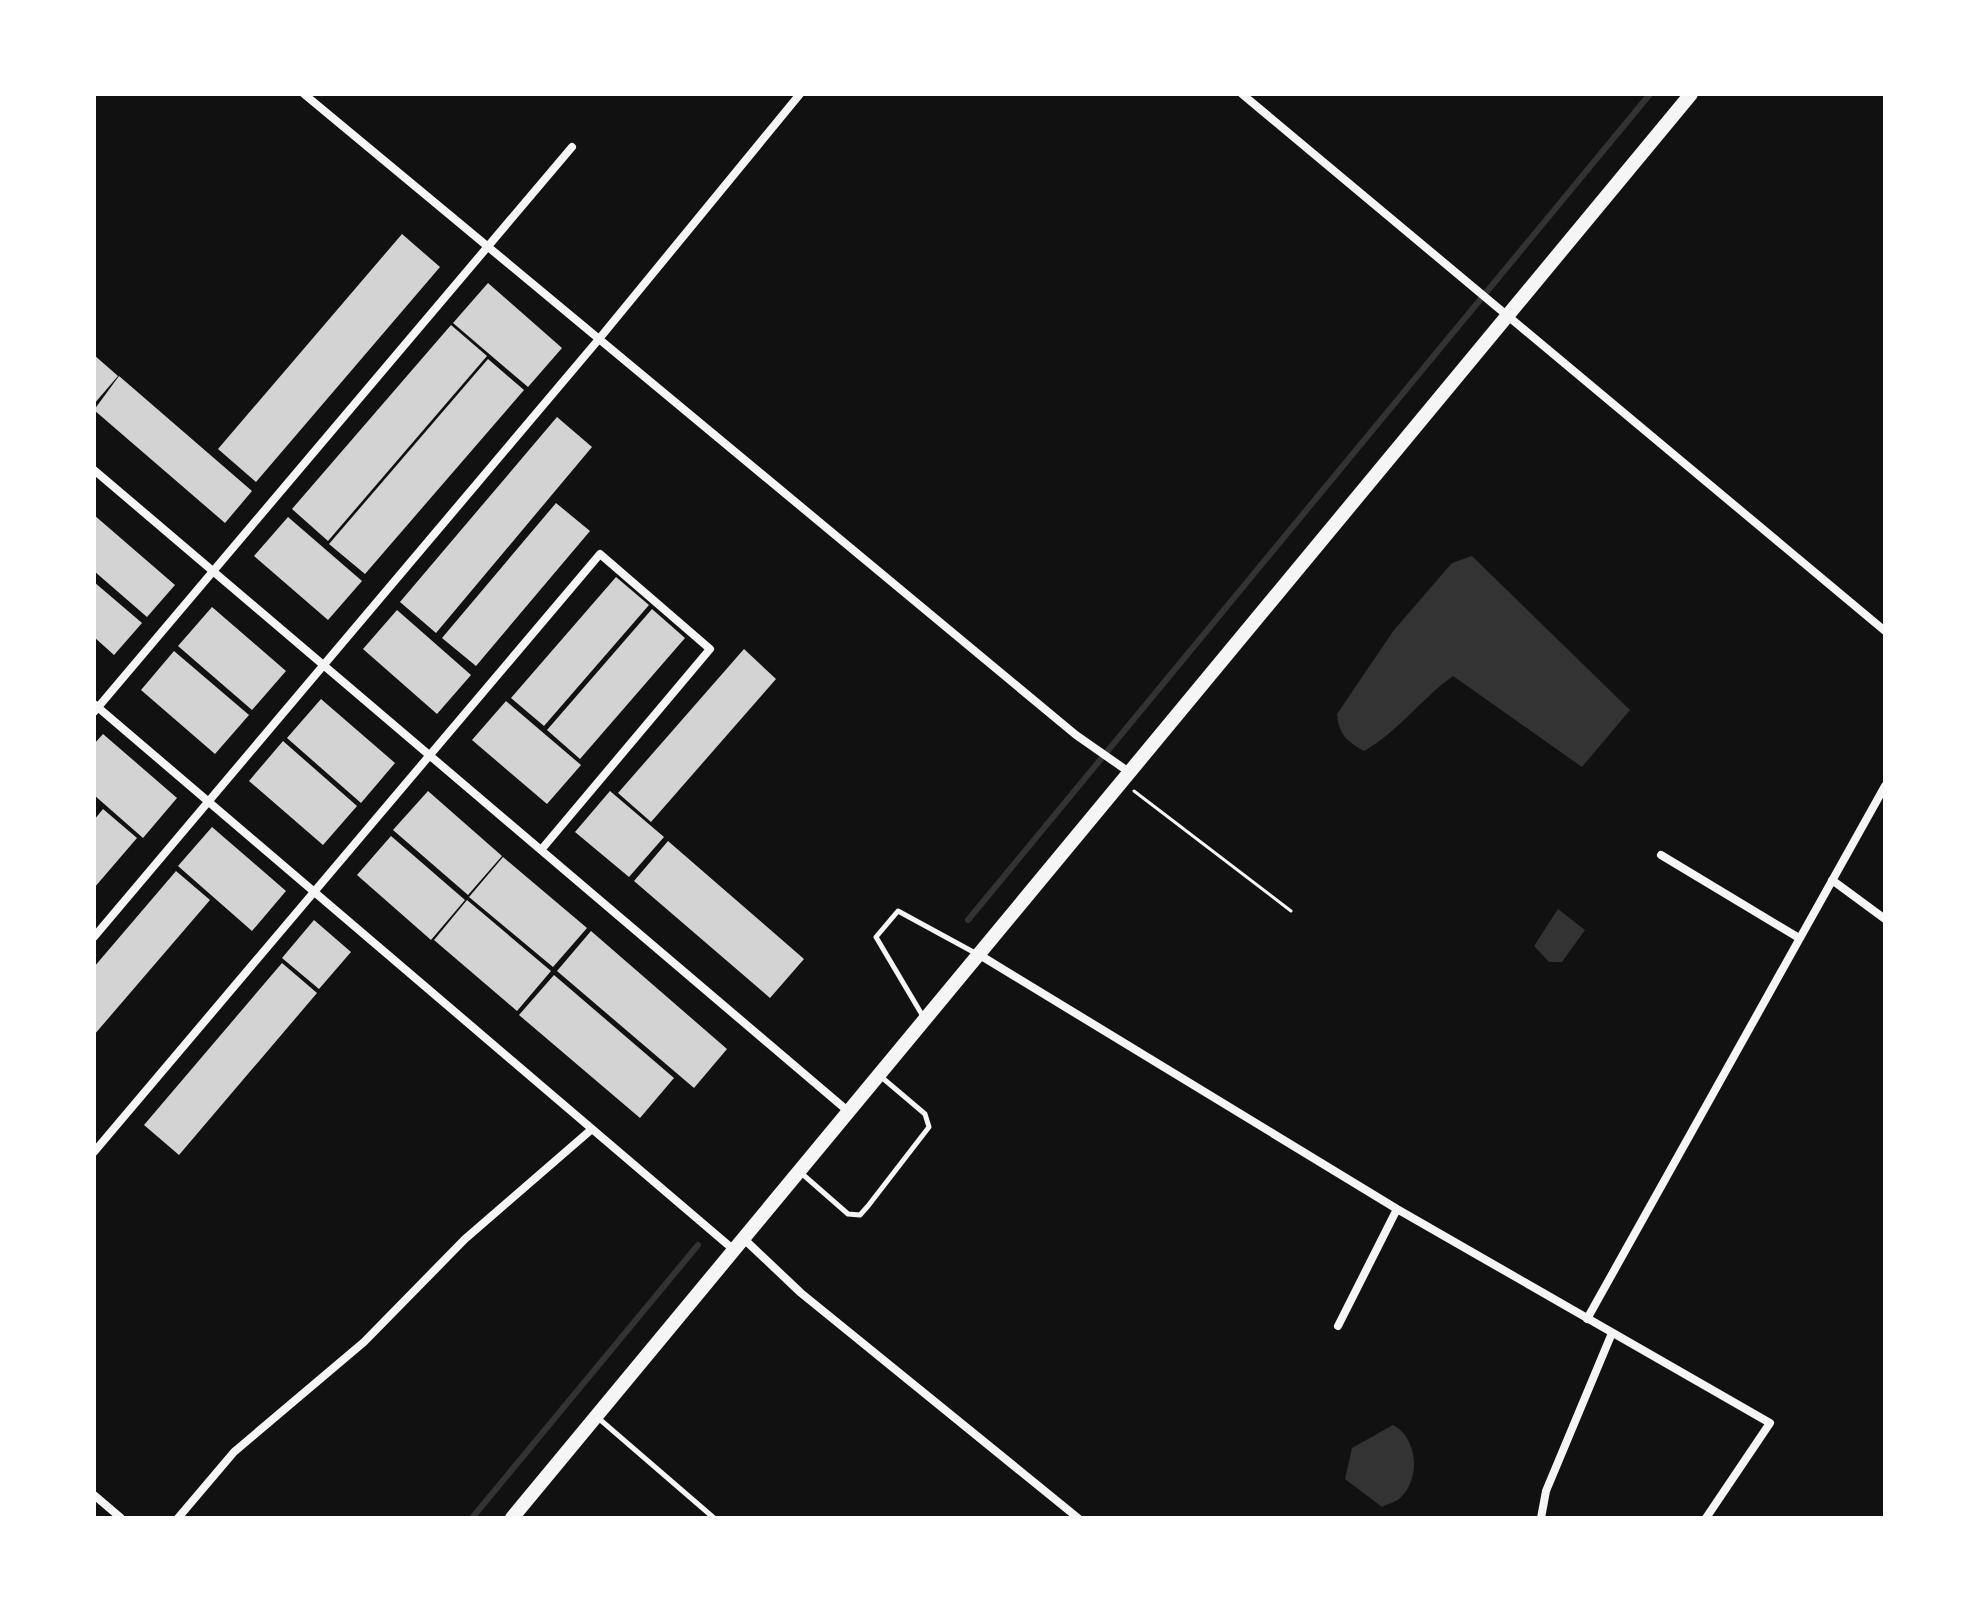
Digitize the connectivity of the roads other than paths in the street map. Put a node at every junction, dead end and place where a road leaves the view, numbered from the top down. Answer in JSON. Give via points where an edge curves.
{"nodes":[{"id":1,"x":304,"y":94,"type":"edge"},
{"id":2,"x":800,"y":94,"type":"edge"},
{"id":3,"x":1242,"y":94,"type":"edge"},
{"id":4,"x":1691,"y":94,"type":"edge"},
{"id":5,"x":572,"y":147,"type":"dead end"},
{"id":6,"x":486,"y":245,"type":"junction"},
{"id":7,"x":1508,"y":315,"type":"junction"},
{"id":8,"x":599,"y":339,"type":"junction"},
{"id":9,"x":94,"y":470,"type":"edge"},
{"id":10,"x":212,"y":571,"type":"junction"},
{"id":11,"x":1885,"y":631,"type":"edge"},
{"id":12,"x":324,"y":666,"type":"junction"},
{"id":13,"x":95,"y":708,"type":"edge"},
{"id":14,"x":429,"y":755,"type":"junction"},
{"id":15,"x":1125,"y":777,"type":"junction"},
{"id":16,"x":1885,"y":786,"type":"edge"},
{"id":17,"x":209,"y":802,"type":"junction"},
{"id":18,"x":541,"y":850,"type":"junction"},
{"id":19,"x":1661,"y":855,"type":"dead end"},
{"id":20,"x":1832,"y":880,"type":"junction"},
{"id":21,"x":314,"y":891,"type":"junction"},
{"id":22,"x":1885,"y":919,"type":"edge"},
{"id":23,"x":94,"y":937,"type":"edge"},
{"id":24,"x":1799,"y":938,"type":"junction"},
{"id":25,"x":978,"y":954,"type":"junction"},
{"id":26,"x":925,"y":1019,"type":"junction"},
{"id":27,"x":879,"y":1074,"type":"junction"},
{"id":28,"x":849,"y":1112,"type":"junction"},
{"id":29,"x":592,"y":1129,"type":"junction"},
{"id":30,"x":94,"y":1152,"type":"edge"},
{"id":31,"x":799,"y":1171,"type":"junction"},
{"id":32,"x":1397,"y":1209,"type":"junction"},
{"id":33,"x":739,"y":1244,"type":"junction"},
{"id":34,"x":1587,"y":1319,"type":"junction"},
{"id":35,"x":1338,"y":1326,"type":"dead end"},
{"id":36,"x":1612,"y":1333,"type":"junction"},
{"id":37,"x":596,"y":1417,"type":"junction"},
{"id":38,"x":94,"y":1495,"type":"edge"},
{"id":39,"x":121,"y":1518,"type":"edge"},
{"id":40,"x":178,"y":1518,"type":"edge"},
{"id":41,"x":512,"y":1518,"type":"edge"},
{"id":42,"x":714,"y":1518,"type":"edge"},
{"id":43,"x":1078,"y":1518,"type":"edge"},
{"id":44,"x":1541,"y":1518,"type":"edge"},
{"id":45,"x":1706,"y":1518,"type":"edge"}],
"edges":[{"from":1,"to":6,"type":"street"},
{"from":2,"to":8,"type":"street"},
{"from":3,"to":7,"type":"street"},
{"from":4,"to":7,"type":"main road"},
{"from":5,"to":6,"type":"street"},
{"from":6,"to":8,"type":"street"},
{"from":6,"to":10,"type":"street"},
{"from":7,"to":11,"type":"street"},
{"from":7,"to":15,"type":"main road"},
{"from":8,"to":12,"type":"street"},
{"from":8,"to":15,"type":"street"},
{"from":9,"to":10,"type":"street"},
{"from":10,"to":12,"type":"street"},
{"from":10,"to":13,"type":"street"},
{"from":12,"to":14,"type":"street"},
{"from":12,"to":17,"type":"street"},
{"from":13,"to":17,"type":"street"},
{"from":14,"to":18,"type":"street"},
{"from":14,"to":18,"type":"street","via":[[600,554],[710,649]]},
{"from":14,"to":21,"type":"street"},
{"from":15,"to":25,"type":"main road"},
{"from":16,"to":20,"type":"street"},
{"from":17,"to":21,"type":"street"},
{"from":17,"to":23,"type":"street"},
{"from":18,"to":28,"type":"street"},
{"from":19,"to":24,"type":"street"},
{"from":20,"to":22,"type":"street"},
{"from":20,"to":24,"type":"street"},
{"from":21,"to":29,"type":"street"},
{"from":21,"to":30,"type":"street"},
{"from":24,"to":34,"type":"street"},
{"from":25,"to":26,"type":"main road"},
{"from":25,"to":26,"type":"lane","via":[[898,911],[876,937]]},
{"from":25,"to":32,"type":"street"},
{"from":26,"to":27,"type":"main road"},
{"from":27,"to":28,"type":"main road"},
{"from":27,"to":31,"type":"lane","via":[[925,1114],[929,1127],[868,1206],[860,1215],[848,1214]]},
{"from":28,"to":31,"type":"main road"},
{"from":29,"to":33,"type":"street"},
{"from":29,"to":40,"type":"street","via":[[465,1239],[364,1342],[234,1452]]},
{"from":31,"to":33,"type":"main road"},
{"from":32,"to":34,"type":"street"},
{"from":32,"to":35,"type":"street"},
{"from":33,"to":37,"type":"main road"},
{"from":33,"to":43,"type":"street"},
{"from":34,"to":36,"type":"street"},
{"from":36,"to":44,"type":"street","via":[[1546,1491]]},
{"from":36,"to":45,"type":"street","via":[[1770,1423]]},
{"from":37,"to":41,"type":"main road"},
{"from":37,"to":42,"type":"lane"},
{"from":38,"to":39,"type":"street"}]}
